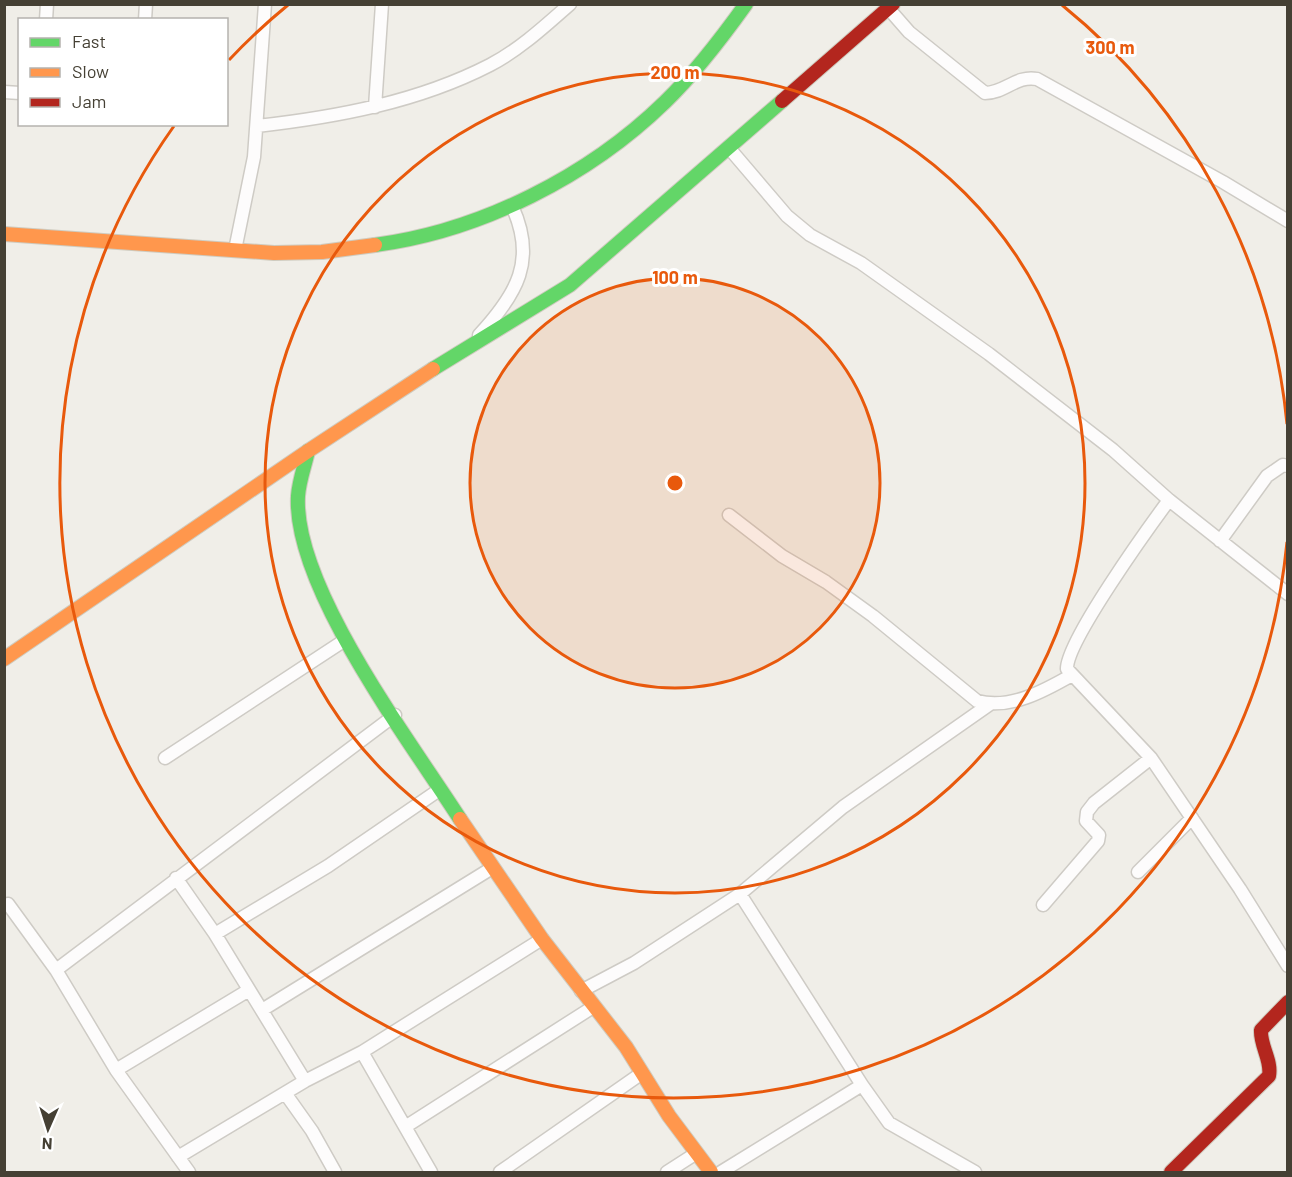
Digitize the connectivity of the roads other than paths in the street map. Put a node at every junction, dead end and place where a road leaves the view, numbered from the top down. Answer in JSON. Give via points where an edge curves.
{"nodes":[{"id":1,"x":265,"y":4,"type":"edge"},
{"id":2,"x":382,"y":4,"type":"edge"},
{"id":3,"x":570,"y":4,"type":"edge"},
{"id":4,"x":746,"y":4,"type":"edge"},
{"id":5,"x":891,"y":6,"type":"edge"},
{"id":6,"x":375,"y":107,"type":"junction"},
{"id":7,"x":257,"y":126,"type":"junction"},
{"id":8,"x":729,"y":148,"type":"junction"},
{"id":9,"x":512,"y":206,"type":"junction"},
{"id":10,"x":1287,"y":221,"type":"edge"},
{"id":11,"x":4,"y":234,"type":"edge"},
{"id":12,"x":236,"y":250,"type":"junction"},
{"id":13,"x":470,"y":345,"type":"junction"},
{"id":14,"x":308,"y":451,"type":"junction"},
{"id":15,"x":1287,"y":466,"type":"edge"},
{"id":16,"x":1169,"y":500,"type":"junction"},
{"id":17,"x":729,"y":515,"type":"dead end"},
{"id":18,"x":1220,"y":541,"type":"junction"},
{"id":19,"x":1287,"y":594,"type":"edge"},
{"id":20,"x":345,"y":640,"type":"junction"},
{"id":21,"x":4,"y":659,"type":"edge"},
{"id":22,"x":1072,"y":675,"type":"junction"},
{"id":23,"x":990,"y":704,"type":"junction"},
{"id":24,"x":395,"y":716,"type":"junction"},
{"id":25,"x":165,"y":758,"type":"dead end"},
{"id":26,"x":1150,"y":758,"type":"junction"},
{"id":27,"x":439,"y":790,"type":"junction"},
{"id":28,"x":1192,"y":818,"type":"junction"},
{"id":29,"x":492,"y":868,"type":"junction"},
{"id":30,"x":1138,"y":872,"type":"dead end"},
{"id":31,"x":176,"y":878,"type":"junction"},
{"id":32,"x":740,"y":894,"type":"junction"},
{"id":33,"x":8,"y":904,"type":"dead end"},
{"id":34,"x":1043,"y":905,"type":"dead end"},
{"id":35,"x":215,"y":934,"type":"junction"},
{"id":36,"x":542,"y":939,"type":"junction"},
{"id":37,"x":1287,"y":966,"type":"edge"},
{"id":38,"x":56,"y":970,"type":"junction"},
{"id":39,"x":249,"y":990,"type":"junction"},
{"id":40,"x":581,"y":991,"type":"junction"},
{"id":41,"x":1287,"y":1002,"type":"edge"},
{"id":42,"x":593,"y":1007,"type":"junction"},
{"id":43,"x":262,"y":1010,"type":"junction"},
{"id":44,"x":362,"y":1052,"type":"junction"},
{"id":45,"x":116,"y":1070,"type":"junction"},
{"id":46,"x":642,"y":1073,"type":"junction"},
{"id":47,"x":306,"y":1081,"type":"junction"},
{"id":48,"x":862,"y":1085,"type":"junction"},
{"id":49,"x":285,"y":1093,"type":"junction"},
{"id":50,"x":405,"y":1127,"type":"junction"},
{"id":51,"x":695,"y":1154,"type":"junction"},
{"id":52,"x":178,"y":1157,"type":"junction"},
{"id":53,"x":189,"y":1173,"type":"edge"},
{"id":54,"x":336,"y":1173,"type":"edge"},
{"id":55,"x":431,"y":1173,"type":"edge"},
{"id":56,"x":500,"y":1173,"type":"edge"},
{"id":57,"x":667,"y":1173,"type":"edge"},
{"id":58,"x":711,"y":1173,"type":"edge"},
{"id":59,"x":721,"y":1173,"type":"edge"},
{"id":60,"x":975,"y":1173,"type":"edge"},
{"id":61,"x":1171,"y":1173,"type":"edge"}],
"edges":[{"from":1,"to":7,"type":"street"},
{"from":2,"to":6,"type":"street"},
{"from":3,"to":6,"type":"street","via":[[535,35],[491,64],[443,86]]},
{"from":4,"to":9,"type":"street","via":[[708,58],[651,116],[585,167]]},
{"from":5,"to":8,"type":"street"},
{"from":5,"to":10,"type":"street","via":[[909,32],[985,93],[995,93],[1017,80],[1038,79]]},
{"from":6,"to":7,"type":"street"},
{"from":7,"to":12,"type":"street","via":[[250,188]]},
{"from":8,"to":13,"type":"street","via":[[570,285]]},
{"from":8,"to":16,"type":"street","via":[[787,216],[810,235],[861,263],[989,354],[1113,450]]},
{"from":9,"to":12,"type":"street","via":[[438,232],[360,248],[280,253]]},
{"from":9,"to":13,"type":"street","via":[[523,234],[522,271],[501,309]]},
{"from":11,"to":12,"type":"street"},
{"from":13,"to":14,"type":"street"},
{"from":14,"to":20,"type":"street","via":[[298,496],[304,553]]},
{"from":14,"to":21,"type":"street"},
{"from":15,"to":18,"type":"street","via":[[1282,465],[1267,476]]},
{"from":16,"to":18,"type":"street"},
{"from":16,"to":22,"type":"street","via":[[1070,653],[1067,669]]},
{"from":17,"to":23,"type":"street","via":[[782,556],[873,616],[977,700]]},
{"from":18,"to":19,"type":"street"},
{"from":20,"to":24,"type":"street"},
{"from":20,"to":25,"type":"street"},
{"from":22,"to":23,"type":"street","via":[[1022,699]]},
{"from":22,"to":26,"type":"street"},
{"from":23,"to":32,"type":"street","via":[[843,807]]},
{"from":24,"to":27,"type":"street"},
{"from":24,"to":31,"type":"street"},
{"from":26,"to":28,"type":"street"},
{"from":26,"to":34,"type":"street","via":[[1087,812],[1086,821],[1099,835],[1098,841]]},
{"from":27,"to":29,"type":"street"},
{"from":27,"to":35,"type":"street","via":[[328,866]]},
{"from":28,"to":30,"type":"street"},
{"from":28,"to":37,"type":"street"},
{"from":29,"to":36,"type":"street"},
{"from":29,"to":43,"type":"street"},
{"from":31,"to":35,"type":"street"},
{"from":31,"to":38,"type":"street"},
{"from":32,"to":40,"type":"street","via":[[634,963]]},
{"from":32,"to":48,"type":"street"},
{"from":33,"to":38,"type":"street"},
{"from":35,"to":39,"type":"street"},
{"from":36,"to":40,"type":"street"},
{"from":36,"to":44,"type":"street"},
{"from":38,"to":45,"type":"street"},
{"from":39,"to":43,"type":"street"},
{"from":39,"to":45,"type":"street"},
{"from":40,"to":42,"type":"street"},
{"from":41,"to":61,"type":"street","via":[[1261,1030],[1269,1076]]},
{"from":42,"to":46,"type":"street"},
{"from":42,"to":50,"type":"street"},
{"from":43,"to":47,"type":"street"},
{"from":44,"to":47,"type":"street"},
{"from":44,"to":50,"type":"street"},
{"from":45,"to":52,"type":"street"},
{"from":46,"to":51,"type":"street"},
{"from":46,"to":56,"type":"street"},
{"from":47,"to":49,"type":"street"},
{"from":48,"to":59,"type":"street"},
{"from":48,"to":60,"type":"street","via":[[889,1123]]},
{"from":49,"to":52,"type":"street"},
{"from":49,"to":54,"type":"street"},
{"from":50,"to":55,"type":"street"},
{"from":51,"to":57,"type":"street"},
{"from":51,"to":58,"type":"street"},
{"from":52,"to":53,"type":"street"}]}
